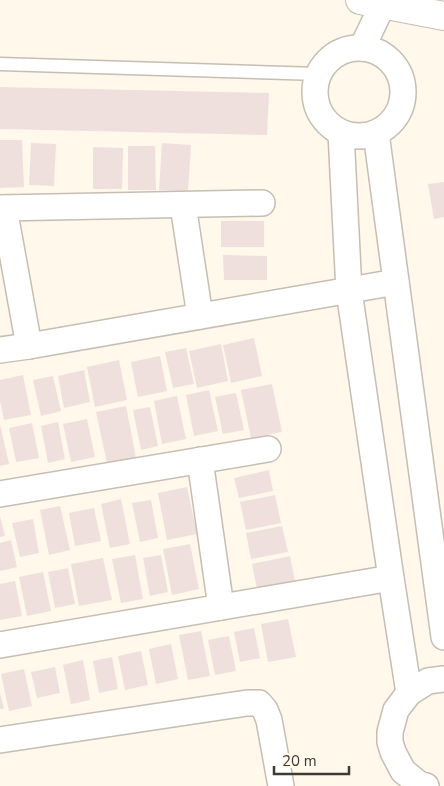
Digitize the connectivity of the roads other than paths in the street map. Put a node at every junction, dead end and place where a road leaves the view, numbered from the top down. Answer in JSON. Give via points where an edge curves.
{"nodes":[{"id":1,"x":372,"y":2,"type":"edge"},
{"id":2,"x":444,"y":16,"type":"edge"},
{"id":3,"x":362,"y":48,"type":"junction"},
{"id":4,"x":0,"y":64,"type":"edge"},
{"id":5,"x":318,"y":74,"type":"junction"},
{"id":6,"x":341,"y":133,"type":"junction"},
{"id":7,"x":376,"y":133,"type":"junction"},
{"id":8,"x":262,"y":203,"type":"dead end"},
{"id":9,"x":183,"y":205,"type":"junction"},
{"id":10,"x":2,"y":208,"type":"edge"},
{"id":11,"x":396,"y":282,"type":"junction"},
{"id":12,"x":349,"y":290,"type":"junction"},
{"id":13,"x":200,"y":316,"type":"junction"},
{"id":14,"x":29,"y":346,"type":"junction"},
{"id":15,"x":0,"y":350,"type":"edge"},
{"id":16,"x":268,"y":449,"type":"dead end"},
{"id":17,"x":200,"y":460,"type":"junction"},
{"id":18,"x":0,"y":494,"type":"edge"},
{"id":19,"x":390,"y":578,"type":"junction"},
{"id":20,"x":221,"y":607,"type":"junction"},
{"id":21,"x":444,"y":637,"type":"edge"},
{"id":22,"x":0,"y":645,"type":"edge"},
{"id":23,"x":444,"y":679,"type":"edge"},
{"id":24,"x":409,"y":693,"type":"junction"},
{"id":25,"x":0,"y":740,"type":"edge"},
{"id":26,"x":416,"y":785,"type":"edge"},
{"id":27,"x":281,"y":786,"type":"edge"}],
"edges":[{"from":1,"to":2,"type":"main road"},
{"from":1,"to":3,"type":"street"},
{"from":3,"to":5,"type":"street","via":[[336,54]]},
{"from":3,"to":7,"type":"street","via":[[378,52],[392,63],[401,77],[403,94],[399,110],[390,124]]},
{"from":4,"to":5,"type":"lane"},
{"from":5,"to":6,"type":"street","via":[[314,92],[317,109],[326,123]]},
{"from":6,"to":7,"type":"street","via":[[358,137]]},
{"from":6,"to":12,"type":"street"},
{"from":7,"to":11,"type":"street"},
{"from":8,"to":9,"type":"street"},
{"from":9,"to":10,"type":"street"},
{"from":9,"to":13,"type":"street"},
{"from":10,"to":14,"type":"street"},
{"from":11,"to":12,"type":"street"},
{"from":11,"to":21,"type":"street"},
{"from":12,"to":13,"type":"street"},
{"from":12,"to":19,"type":"street"},
{"from":13,"to":14,"type":"street"},
{"from":14,"to":15,"type":"street"},
{"from":16,"to":17,"type":"street"},
{"from":17,"to":18,"type":"street"},
{"from":17,"to":20,"type":"street"},
{"from":19,"to":20,"type":"street"},
{"from":19,"to":24,"type":"street"},
{"from":20,"to":22,"type":"street"},
{"from":23,"to":24,"type":"street","via":[[428,681]]},
{"from":24,"to":26,"type":"street","via":[[396,710],[390,742],[403,770]]},
{"from":25,"to":27,"type":"street","via":[[259,703],[269,720]]}]}
